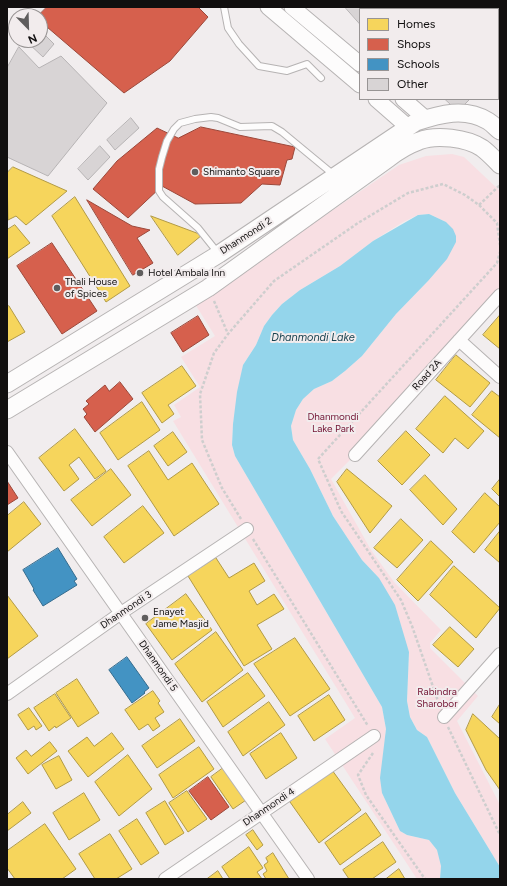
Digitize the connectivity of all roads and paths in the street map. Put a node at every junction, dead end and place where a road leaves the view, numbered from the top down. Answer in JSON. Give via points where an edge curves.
{"nodes":[{"id":1,"x":224,"y":7,"type":"edge"},
{"id":2,"x":268,"y":7,"type":"edge"},
{"id":3,"x":292,"y":7,"type":"edge"},
{"id":4,"x":359,"y":63,"type":"edge"},
{"id":5,"x":321,"y":78,"type":"dead end"},
{"id":6,"x":359,"y":84,"type":"edge"},
{"id":7,"x":377,"y":100,"type":"edge"},
{"id":8,"x":404,"y":100,"type":"edge"},
{"id":9,"x":426,"y":118,"type":"junction"},
{"id":10,"x":494,"y":126,"type":"edge"},
{"id":11,"x":408,"y":127,"type":"junction"},
{"id":12,"x":425,"y":139,"type":"junction"},
{"id":13,"x":500,"y":165,"type":"edge"},
{"id":14,"x":336,"y":177,"type":"junction"},
{"id":15,"x":500,"y":185,"type":"edge"},
{"id":16,"x":480,"y":205,"type":"junction"},
{"id":17,"x":500,"y":245,"type":"edge"},
{"id":18,"x":500,"y":252,"type":"edge"},
{"id":19,"x":219,"y":254,"type":"junction"},
{"id":20,"x":208,"y":288,"type":"junction"},
{"id":21,"x":500,"y":295,"type":"edge"},
{"id":22,"x":228,"y":334,"type":"junction"},
{"id":23,"x":459,"y":340,"type":"junction"},
{"id":24,"x":500,"y":377,"type":"edge"},
{"id":25,"x":7,"y":384,"type":"edge"},
{"id":26,"x":7,"y":410,"type":"edge"},
{"id":27,"x":7,"y":452,"type":"edge"},
{"id":28,"x":355,"y":455,"type":"dead end"},
{"id":29,"x":247,"y":529,"type":"junction"},
{"id":30,"x":120,"y":613,"type":"junction"},
{"id":31,"x":500,"y":654,"type":"edge"},
{"id":32,"x":7,"y":694,"type":"edge"},
{"id":33,"x":444,"y":718,"type":"junction"},
{"id":34,"x":374,"y":736,"type":"junction"},
{"id":35,"x":261,"y":812,"type":"junction"},
{"id":36,"x":500,"y":835,"type":"edge"},
{"id":37,"x":165,"y":879,"type":"edge"},
{"id":38,"x":308,"y":879,"type":"edge"},
{"id":39,"x":425,"y":879,"type":"edge"}],
"edges":[{"from":1,"to":5,"type":"lane","via":[[228,28],[260,66],[287,71],[307,64]]},
{"from":2,"to":6,"type":"street"},
{"from":3,"to":4,"type":"street"},
{"from":7,"to":11,"type":"street"},
{"from":8,"to":9,"type":"street"},
{"from":9,"to":10,"type":"main road","name":"Dhanmondi 2","via":[[462,113],[476,116]]},
{"from":9,"to":11,"type":"main road","name":"Dhanmondi 2"},
{"from":9,"to":12,"type":"main road"},
{"from":11,"to":12,"type":"main road"},
{"from":11,"to":14,"type":"main road","name":"Dhanmondi 2"},
{"from":12,"to":13,"type":"main road","name":"Dhanmondi 2","via":[[447,138],[470,143],[480,147]]},
{"from":12,"to":20,"type":"main road","name":"Dhanmondi 2","via":[[409,145],[389,158]]},
{"from":14,"to":19,"type":"main road","name":"Dhanmondi 2"},
{"from":14,"to":19,"type":"lane","via":[[272,126],[240,127],[218,118],[195,119],[180,123],[167,141],[159,175],[159,190],[163,197],[198,228]]},
{"from":15,"to":16,"type":"path"},
{"from":16,"to":17,"type":"path","via":[[497,223]]},
{"from":16,"to":22,"type":"path","via":[[443,184],[408,193],[358,223],[274,281]]},
{"from":18,"to":33,"type":"path","via":[[497,263],[318,460],[341,511],[401,600]]},
{"from":19,"to":25,"type":"main road","name":"Dhanmondi 2"},
{"from":20,"to":22,"type":"path"},
{"from":20,"to":26,"type":"main road","name":"Dhanmondi 2"},
{"from":21,"to":23,"type":"street","name":"Road 2A"},
{"from":22,"to":29,"type":"path","via":[[214,353],[200,394],[202,440],[222,488]]},
{"from":23,"to":24,"type":"street"},
{"from":23,"to":28,"type":"street","name":"Road 2A"},
{"from":27,"to":30,"type":"street","name":"Dhanmondi 5"},
{"from":29,"to":30,"type":"street","name":"Dhanmondi 3"},
{"from":29,"to":34,"type":"path"},
{"from":30,"to":32,"type":"street","name":"Dhanmondi 3"},
{"from":30,"to":35,"type":"street","name":"Dhanmondi 5"},
{"from":31,"to":33,"type":"street"},
{"from":33,"to":36,"type":"path"},
{"from":34,"to":35,"type":"street","name":"Dhanmondi 4"},
{"from":34,"to":39,"type":"path","via":[[375,750],[358,775],[366,795]]},
{"from":35,"to":37,"type":"street","name":"Dhanmondi 4"},
{"from":35,"to":38,"type":"street","name":"Dhanmondi 5"}]}
